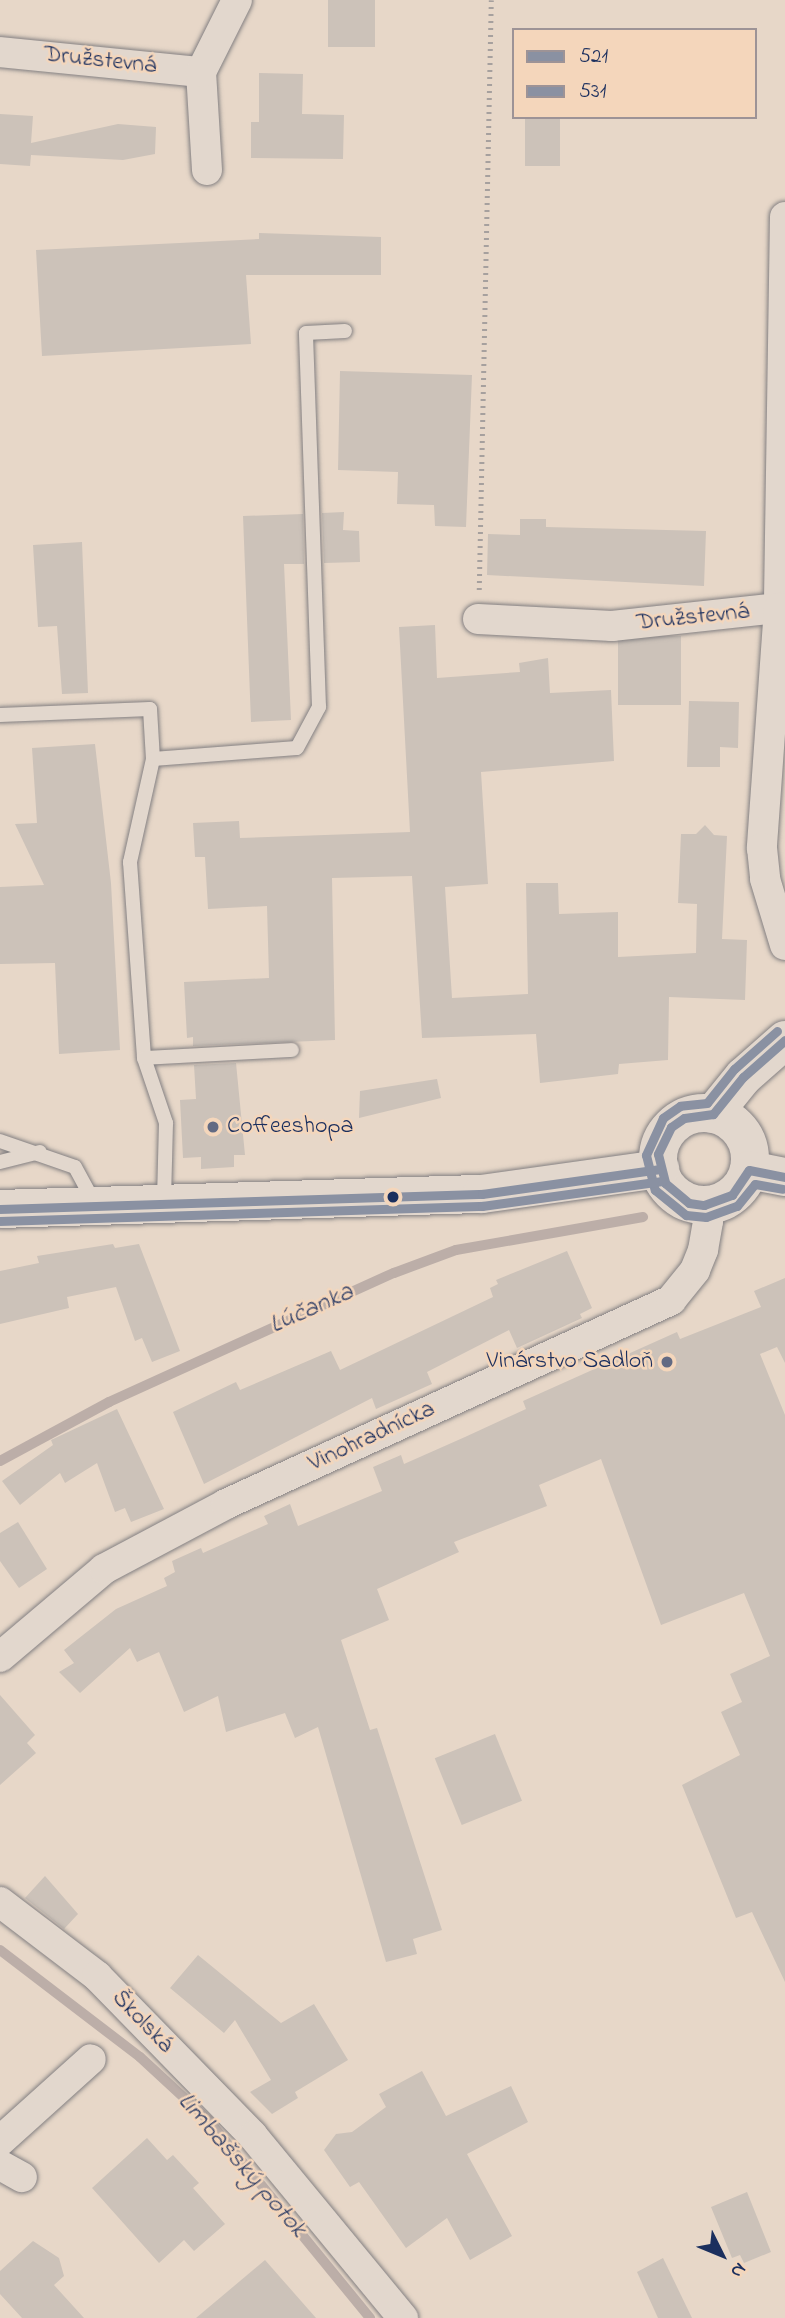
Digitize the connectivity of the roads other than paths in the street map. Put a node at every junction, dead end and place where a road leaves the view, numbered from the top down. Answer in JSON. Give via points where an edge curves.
{"nodes":[{"id":1,"x":237,"y":0,"type":"edge"},
{"id":2,"x":0,"y":52,"type":"edge"},
{"id":3,"x":201,"y":72,"type":"junction"},
{"id":4,"x":207,"y":170,"type":"dead end"},
{"id":5,"x":785,"y":218,"type":"edge"},
{"id":6,"x":345,"y":331,"type":"dead end"},
{"id":7,"x":782,"y":607,"type":"edge"},
{"id":8,"x":478,"y":619,"type":"road end"},
{"id":9,"x":0,"y":715,"type":"edge"},
{"id":10,"x":153,"y":759,"type":"junction"},
{"id":11,"x":785,"y":944,"type":"edge"},
{"id":12,"x":785,"y":1040,"type":"edge"},
{"id":13,"x":292,"y":1050,"type":"dead end"},
{"id":14,"x":144,"y":1058,"type":"junction"},
{"id":15,"x":713,"y":1114,"type":"junction"},
{"id":16,"x":0,"y":1142,"type":"edge"},
{"id":17,"x":40,"y":1152,"type":"junction"},
{"id":18,"x":0,"y":1162,"type":"edge"},
{"id":19,"x":660,"y":1169,"type":"junction"},
{"id":20,"x":767,"y":1174,"type":"edge"},
{"id":21,"x":164,"y":1204,"type":"junction"},
{"id":22,"x":95,"y":1205,"type":"junction"},
{"id":23,"x":704,"y":1205,"type":"junction"},
{"id":24,"x":0,"y":1209,"type":"edge"},
{"id":25,"x":0,"y":1657,"type":"edge"},
{"id":26,"x":0,"y":1902,"type":"edge"},
{"id":27,"x":92,"y":2059,"type":"dead end"},
{"id":28,"x":0,"y":2141,"type":"edge"},
{"id":29,"x":403,"y":2318,"type":"edge"}],
"edges":[{"from":1,"to":3,"type":"street"},
{"from":2,"to":3,"type":"street","name":"Družstevná"},
{"from":3,"to":4,"type":"street"},
{"from":5,"to":7,"type":"street"},
{"from":6,"to":10,"type":"lane","via":[[306,333],[319,707],[297,748]]},
{"from":7,"to":8,"type":"street","name":"Družstevná","via":[[612,626]]},
{"from":7,"to":11,"type":"street","name":"Družstevná","via":[[762,848],[765,879]]},
{"from":9,"to":10,"type":"lane","via":[[150,709]]},
{"from":10,"to":14,"type":"lane","via":[[130,862]]},
{"from":12,"to":15,"type":"street","via":[[743,1077]]},
{"from":13,"to":14,"type":"lane"},
{"from":14,"to":21,"type":"lane","via":[[166,1123]]},
{"from":15,"to":19,"type":"street","via":[[684,1118],[671,1127],[658,1154]]},
{"from":15,"to":20,"type":"street","via":[[738,1128]]},
{"from":16,"to":17,"type":"lane"},
{"from":17,"to":18,"type":"lane"},
{"from":17,"to":22,"type":"lane","via":[[75,1167]]},
{"from":19,"to":21,"type":"street","via":[[546,1187],[419,1197]]},
{"from":19,"to":23,"type":"street","via":[[675,1195]]},
{"from":20,"to":23,"type":"street"},
{"from":21,"to":22,"type":"street"},
{"from":22,"to":24,"type":"street"},
{"from":23,"to":25,"type":"street","name":"Vinohradnícka","via":[[708,1221],[703,1250],[695,1269],[671,1300],[226,1504],[104,1569]]},
{"from":26,"to":29,"type":"street","name":"Školská","via":[[97,1976],[253,2136]]},
{"from":27,"to":28,"type":"street"}]}
